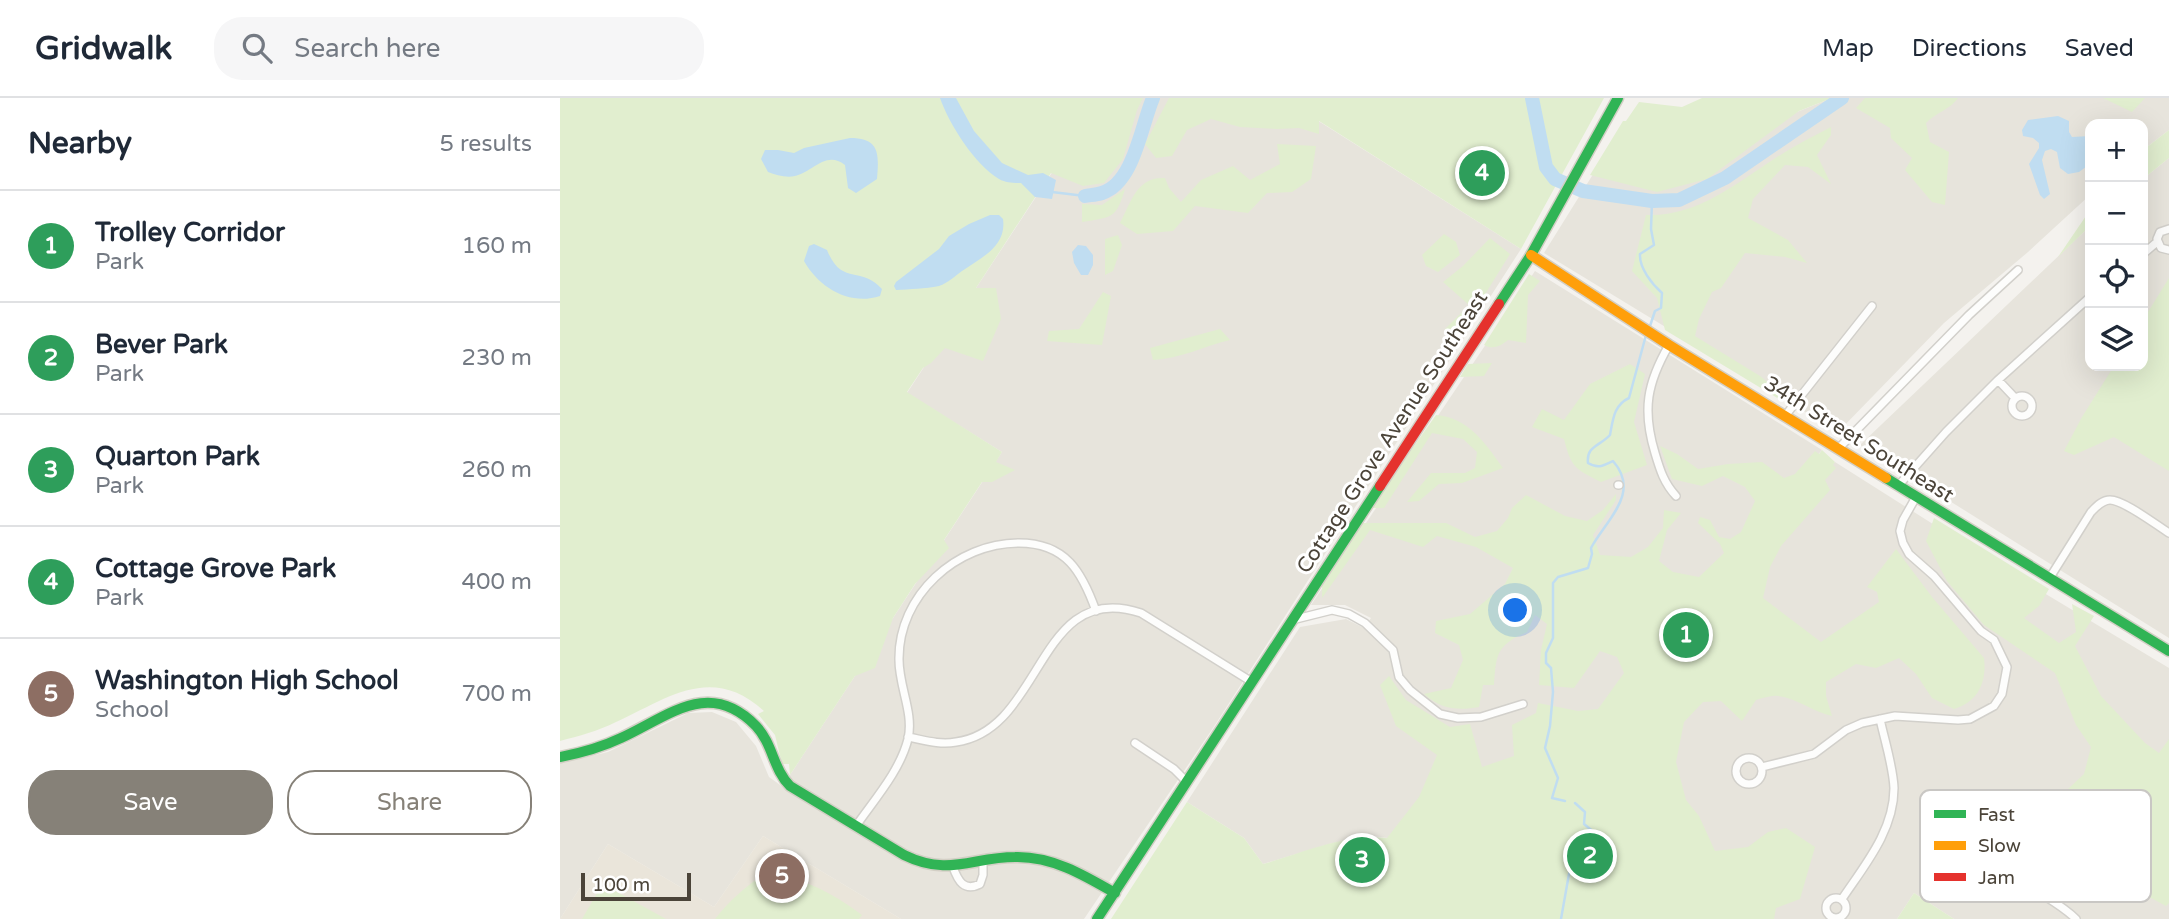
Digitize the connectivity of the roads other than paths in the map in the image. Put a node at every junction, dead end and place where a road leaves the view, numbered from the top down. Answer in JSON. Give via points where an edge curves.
{"nodes":[{"id":1,"x":1618,"y":98,"type":"edge"},
{"id":2,"x":2169,"y":229,"type":"edge"},
{"id":3,"x":2157,"y":242,"type":"junction"},
{"id":4,"x":2148,"y":250,"type":"edge"},
{"id":5,"x":2169,"y":250,"type":"edge"},
{"id":6,"x":1531,"y":256,"type":"junction"},
{"id":7,"x":2018,"y":270,"type":"dead end"},
{"id":8,"x":2085,"y":302,"type":"edge"},
{"id":9,"x":1872,"y":306,"type":"dead end"},
{"id":10,"x":1669,"y":345,"type":"junction"},
{"id":11,"x":1998,"y":380,"type":"junction"},
{"id":12,"x":2015,"y":398,"type":"dead end"},
{"id":13,"x":1785,"y":416,"type":"junction"},
{"id":14,"x":1838,"y":449,"type":"junction"},
{"id":15,"x":1898,"y":486,"type":"junction"},
{"id":16,"x":1676,"y":496,"type":"dead end"},
{"id":17,"x":1916,"y":498,"type":"junction"},
{"id":18,"x":2169,"y":533,"type":"edge"},
{"id":19,"x":2049,"y":579,"type":"junction"},
{"id":20,"x":1096,"y":611,"type":"junction"},
{"id":21,"x":1292,"y":620,"type":"junction"},
{"id":22,"x":2169,"y":651,"type":"edge"},
{"id":23,"x":1252,"y":682,"type":"junction"},
{"id":24,"x":1523,"y":704,"type":"dead end"},
{"id":25,"x":1880,"y":719,"type":"junction"},
{"id":26,"x":908,"y":737,"type":"junction"},
{"id":27,"x":1135,"y":743,"type":"dead end"},
{"id":28,"x":560,"y":757,"type":"edge"},
{"id":29,"x":1762,"y":767,"type":"dead end"},
{"id":30,"x":1187,"y":782,"type":"junction"},
{"id":31,"x":856,"y":826,"type":"junction"},
{"id":32,"x":983,"y":862,"type":"junction"},
{"id":33,"x":953,"y":867,"type":"junction"},
{"id":34,"x":1115,"y":893,"type":"junction"},
{"id":35,"x":1842,"y":900,"type":"dead end"},
{"id":36,"x":2050,"y":902,"type":"edge"},
{"id":37,"x":1097,"y":919,"type":"edge"},
{"id":38,"x":2076,"y":919,"type":"edge"}],
"edges":[{"from":1,"to":6,"type":"street","name":"Cottage Grove Avenue Southeast"},
{"from":2,"to":3,"type":"street","via":[[2160,232]]},
{"from":3,"to":4,"type":"street"},
{"from":3,"to":5,"type":"street"},
{"from":6,"to":10,"type":"street","name":"34th Street Southeast"},
{"from":6,"to":21,"type":"street","name":"Cottage Grove Avenue Southeast"},
{"from":7,"to":14,"type":"street"},
{"from":8,"to":11,"type":"street"},
{"from":9,"to":13,"type":"street"},
{"from":10,"to":13,"type":"street","name":"34th Street Southeast"},
{"from":10,"to":16,"type":"street","via":[[1655,368],[1647,416],[1661,473]]},
{"from":11,"to":12,"type":"street"},
{"from":11,"to":15,"type":"street"},
{"from":13,"to":14,"type":"street","name":"34th Street Southeast"},
{"from":14,"to":15,"type":"street","name":"34th Street Southeast"},
{"from":15,"to":17,"type":"street","name":"34th Street Southeast"},
{"from":17,"to":19,"type":"street","name":"34th Street Southeast"},
{"from":17,"to":25,"type":"street","via":[[1903,520],[1903,543],[1994,640],[2007,667],[2006,680],[1994,706],[1970,719]]},
{"from":18,"to":19,"type":"street","via":[[2120,503],[2098,504]]},
{"from":19,"to":22,"type":"street","name":"34th Street Southeast"},
{"from":20,"to":23,"type":"street","via":[[1110,607],[1141,613]]},
{"from":20,"to":26,"type":"street","via":[[1062,631],[999,724],[957,742]]},
{"from":20,"to":26,"type":"street","via":[[1078,570],[1052,549],[1006,543],[959,558],[918,598],[902,638],[899,659]]},
{"from":21,"to":23,"type":"street","name":"Cottage Grove Avenue Southeast"},
{"from":21,"to":24,"type":"street","via":[[1332,610],[1365,623],[1392,650],[1399,677],[1440,714],[1481,717]]},
{"from":23,"to":30,"type":"street","name":"Cottage Grove Avenue Southeast"},
{"from":25,"to":29,"type":"street","via":[[1846,730],[1814,754]]},
{"from":25,"to":35,"type":"street","via":[[1894,788],[1890,815],[1876,847]]},
{"from":26,"to":31,"type":"street","via":[[894,769]]},
{"from":27,"to":30,"type":"street"},
{"from":28,"to":31,"type":"street","via":[[620,738],[687,704],[727,705],[757,727],[781,778]]},
{"from":30,"to":34,"type":"street","name":"Cottage Grove Avenue Southeast"},
{"from":31,"to":33,"type":"street","via":[[909,858]]},
{"from":32,"to":33,"type":"street"},
{"from":32,"to":33,"type":"street","via":[[984,875],[972,888],[964,887]]},
{"from":32,"to":34,"type":"street","via":[[1000,858],[1053,861]]},
{"from":34,"to":37,"type":"street","name":"Cottage Grove Avenue Southeast"},
{"from":36,"to":38,"type":"street"}]}
